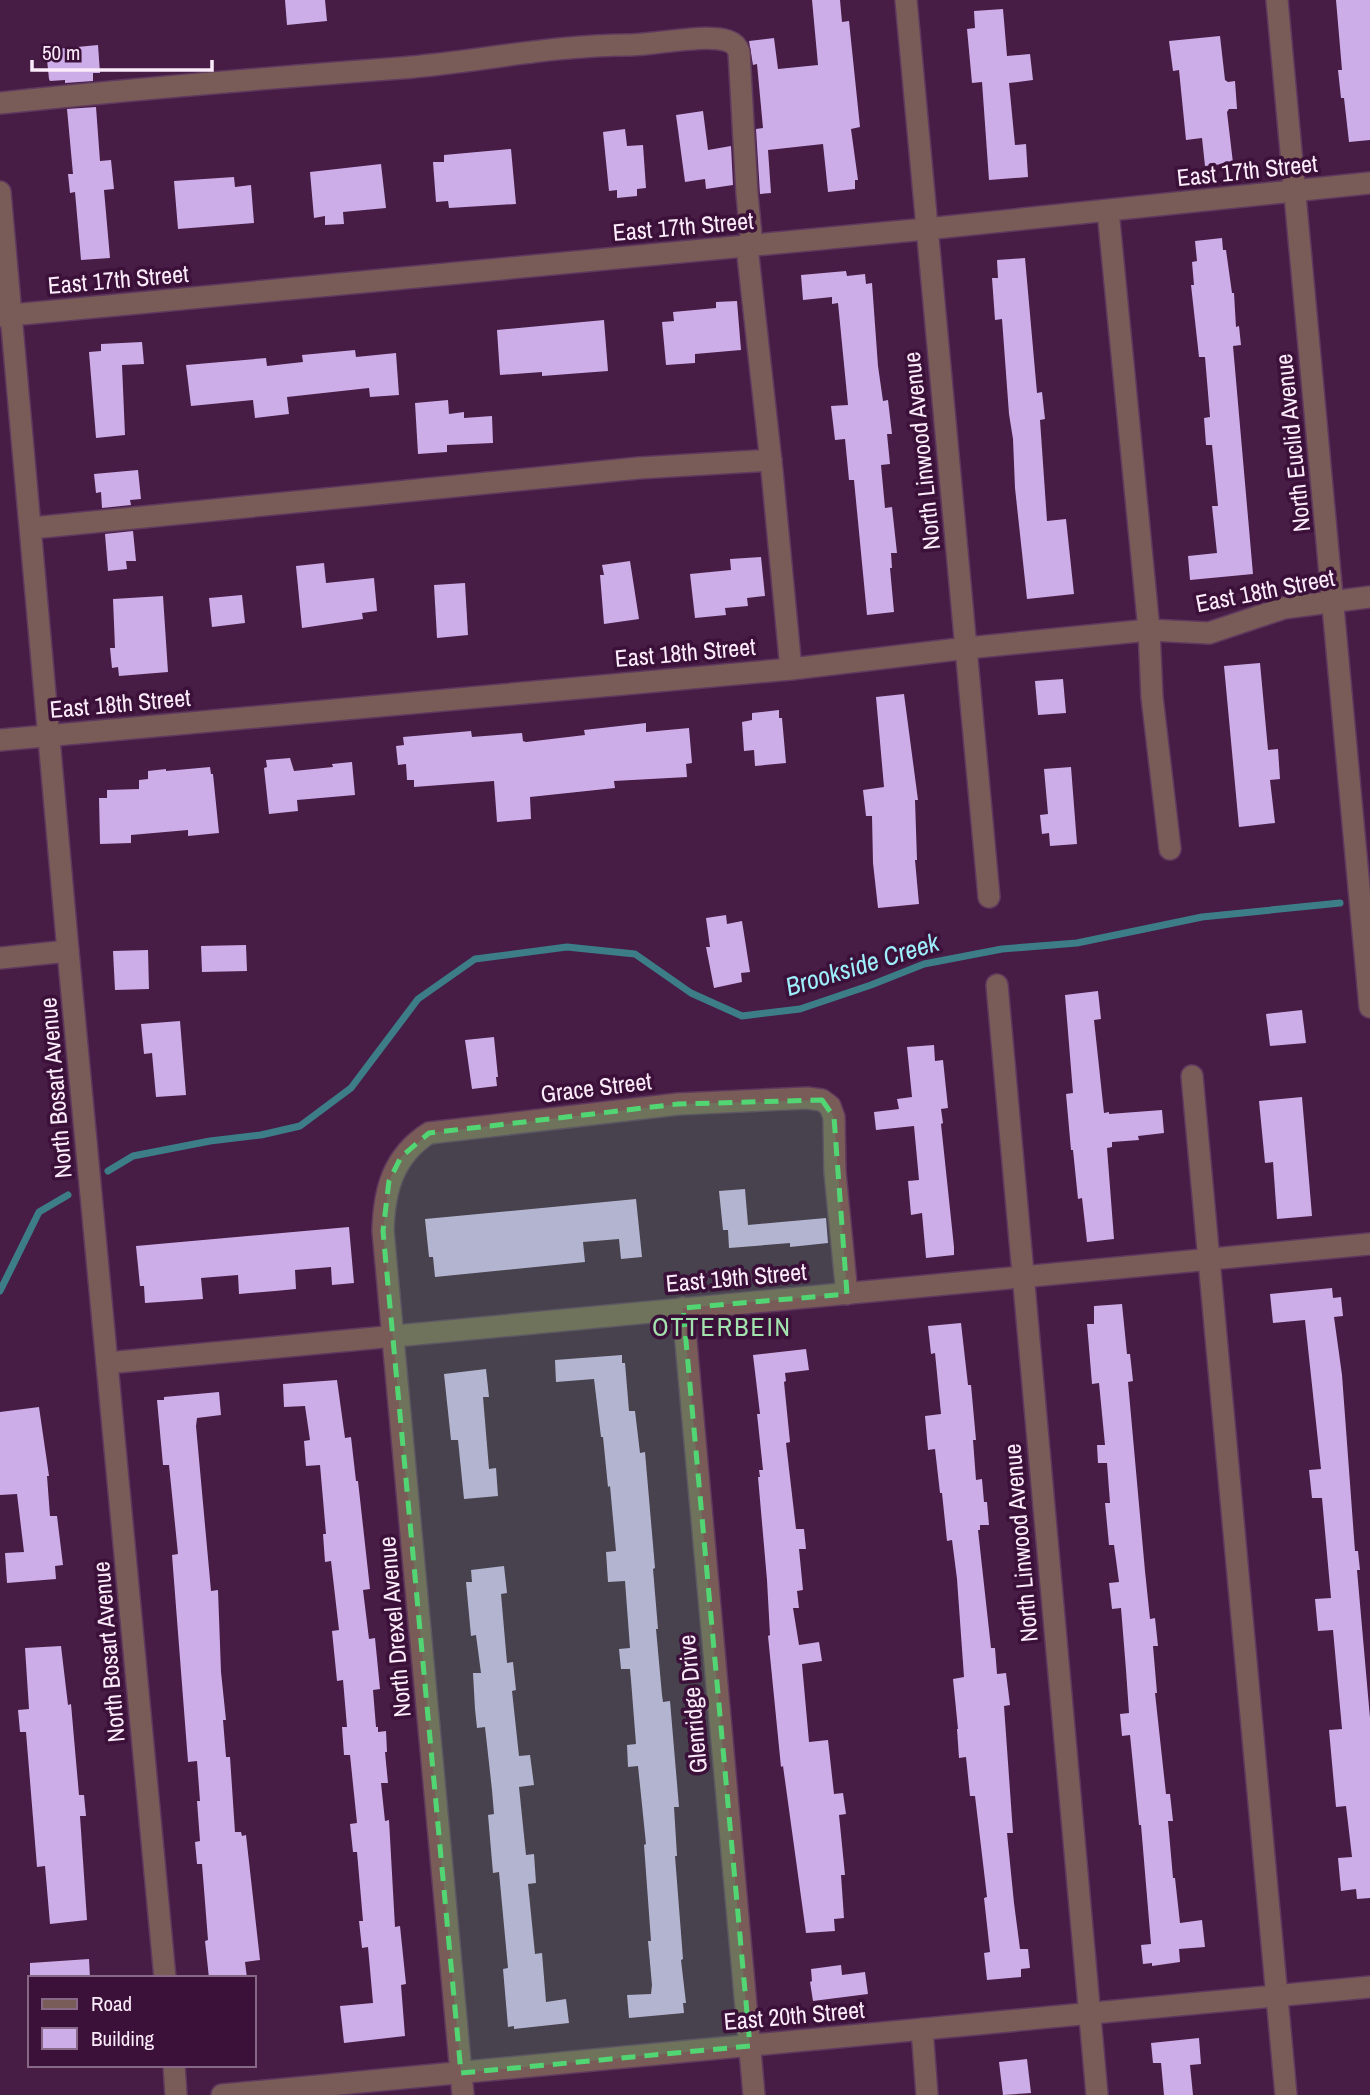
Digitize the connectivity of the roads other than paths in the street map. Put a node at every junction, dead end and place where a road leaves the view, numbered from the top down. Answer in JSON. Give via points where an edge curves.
{"nodes":[{"id":1,"x":906,"y":0,"type":"edge"},
{"id":2,"x":1277,"y":0,"type":"edge"},
{"id":3,"x":0,"y":103,"type":"edge"},
{"id":4,"x":1370,"y":183,"type":"edge"},
{"id":5,"x":0,"y":192,"type":"edge"},
{"id":6,"x":1294,"y":192,"type":"junction"},
{"id":7,"x":1108,"y":211,"type":"junction"},
{"id":8,"x":926,"y":229,"type":"junction"},
{"id":9,"x":750,"y":246,"type":"junction"},
{"id":10,"x":6,"y":316,"type":"edge"},
{"id":11,"x":771,"y":460,"type":"junction"},
{"id":12,"x":32,"y":528,"type":"junction"},
{"id":13,"x":1370,"y":597,"type":"edge"},
{"id":14,"x":1333,"y":601,"type":"junction"},
{"id":15,"x":1149,"y":630,"type":"junction"},
{"id":16,"x":967,"y":648,"type":"junction"},
{"id":17,"x":792,"y":669,"type":"junction"},
{"id":18,"x":51,"y":735,"type":"junction"},
{"id":19,"x":0,"y":740,"type":"edge"},
{"id":20,"x":1170,"y":849,"type":"dead end"},
{"id":21,"x":989,"y":897,"type":"dead end"},
{"id":22,"x":68,"y":951,"type":"junction"},
{"id":23,"x":0,"y":958,"type":"edge"},
{"id":24,"x":997,"y":985,"type":"dead end"},
{"id":25,"x":1370,"y":1007,"type":"edge"},
{"id":26,"x":1192,"y":1076,"type":"dead end"},
{"id":27,"x":401,"y":1157,"type":"joint"},
{"id":28,"x":1370,"y":1244,"type":"edge"},
{"id":29,"x":1209,"y":1260,"type":"junction"},
{"id":30,"x":1023,"y":1279,"type":"junction"},
{"id":31,"x":847,"y":1294,"type":"junction"},
{"id":32,"x":683,"y":1308,"type":"junction"},
{"id":33,"x":394,"y":1335,"type":"junction"},
{"id":34,"x":107,"y":1363,"type":"junction"},
{"id":35,"x":165,"y":1976,"type":"edge"},
{"id":36,"x":1370,"y":1987,"type":"edge"},
{"id":37,"x":1277,"y":1996,"type":"junction"},
{"id":38,"x":1090,"y":2014,"type":"junction"},
{"id":39,"x":922,"y":2029,"type":"junction"},
{"id":40,"x":750,"y":2046,"type":"junction"},
{"id":41,"x":174,"y":2067,"type":"edge"},
{"id":42,"x":461,"y":2073,"type":"junction"},
{"id":43,"x":176,"y":2095,"type":"edge"},
{"id":44,"x":222,"y":2095,"type":"edge"},
{"id":45,"x":463,"y":2095,"type":"edge"},
{"id":46,"x":754,"y":2095,"type":"edge"},
{"id":47,"x":928,"y":2095,"type":"edge"},
{"id":48,"x":1097,"y":2095,"type":"edge"},
{"id":49,"x":1286,"y":2095,"type":"edge"}],
"edges":[{"from":1,"to":8,"type":"street","name":"North Linwood Avenue"},
{"from":2,"to":6,"type":"street","name":"North Euclid Avenue"},
{"from":3,"to":9,"type":"street","via":[[402,68],[567,47],[727,41],[739,52]]},
{"from":4,"to":6,"type":"street","name":"East 17th Street"},
{"from":5,"to":10,"type":"street","name":"North Bosart Avenue"},
{"from":6,"to":7,"type":"street","name":"East 17th Street"},
{"from":6,"to":14,"type":"street","name":"North Euclid Avenue"},
{"from":7,"to":8,"type":"street","name":"East 17th Street"},
{"from":7,"to":15,"type":"street"},
{"from":8,"to":9,"type":"street","name":"East 17th Street"},
{"from":8,"to":16,"type":"street","name":"North Linwood Avenue"},
{"from":9,"to":10,"type":"street","name":"East 17th Street"},
{"from":9,"to":11,"type":"street"},
{"from":10,"to":12,"type":"street","name":"North Bosart Avenue"},
{"from":11,"to":12,"type":"street","via":[[639,468]]},
{"from":11,"to":17,"type":"street"},
{"from":12,"to":18,"type":"street","name":"North Bosart Avenue"},
{"from":13,"to":14,"type":"street","name":"East 18th Street"},
{"from":14,"to":15,"type":"street","name":"East 18th Street","via":[[1283,608],[1209,633]]},
{"from":14,"to":25,"type":"street","name":"North Euclid Avenue"},
{"from":15,"to":16,"type":"street","name":"East 18th Street"},
{"from":15,"to":20,"type":"street"},
{"from":16,"to":17,"type":"street","name":"East 18th Street"},
{"from":16,"to":21,"type":"street","name":"North Linwood Avenue"},
{"from":17,"to":18,"type":"street","name":"East 18th Street"},
{"from":18,"to":19,"type":"street","name":"East 18th Street"},
{"from":18,"to":22,"type":"street","name":"North Bosart Avenue"},
{"from":22,"to":23,"type":"street"},
{"from":22,"to":34,"type":"street","name":"North Bosart Avenue"},
{"from":24,"to":30,"type":"street","name":"North Linwood Avenue"},
{"from":26,"to":29,"type":"street"},
{"from":27,"to":31,"type":"street","name":"Grace Street","via":[[429,1133],[678,1104],[822,1100],[834,1117]]},
{"from":27,"to":33,"type":"street","name":"North Drexel Avenue","via":[[383,1206]]},
{"from":28,"to":29,"type":"street","name":"East 19th Street"},
{"from":29,"to":30,"type":"street","name":"East 19th Street"},
{"from":29,"to":37,"type":"street"},
{"from":30,"to":31,"type":"street","name":"East 19th Street"},
{"from":30,"to":38,"type":"street","name":"North Linwood Avenue"},
{"from":31,"to":32,"type":"street","name":"East 19th Street"},
{"from":32,"to":33,"type":"street","name":"East 19th Street"},
{"from":32,"to":40,"type":"street","name":"Glenridge Drive"},
{"from":33,"to":34,"type":"street","name":"East 19th Street"},
{"from":33,"to":42,"type":"street","name":"North Drexel Avenue"},
{"from":34,"to":35,"type":"street","name":"North Bosart Avenue"},
{"from":36,"to":37,"type":"street","name":"East 20th Street"},
{"from":37,"to":38,"type":"street","name":"East 20th Street"},
{"from":37,"to":49,"type":"street"},
{"from":38,"to":39,"type":"street","name":"East 20th Street"},
{"from":38,"to":48,"type":"street","name":"North Linwood Avenue"},
{"from":39,"to":40,"type":"street","name":"East 20th Street"},
{"from":39,"to":47,"type":"street"},
{"from":40,"to":42,"type":"street","name":"East 20th Street"},
{"from":40,"to":46,"type":"street","name":"Glenridge Drive"},
{"from":41,"to":43,"type":"street"},
{"from":42,"to":44,"type":"street","name":"East 20th Street"},
{"from":42,"to":45,"type":"street","name":"North Drexel Avenue"}]}
